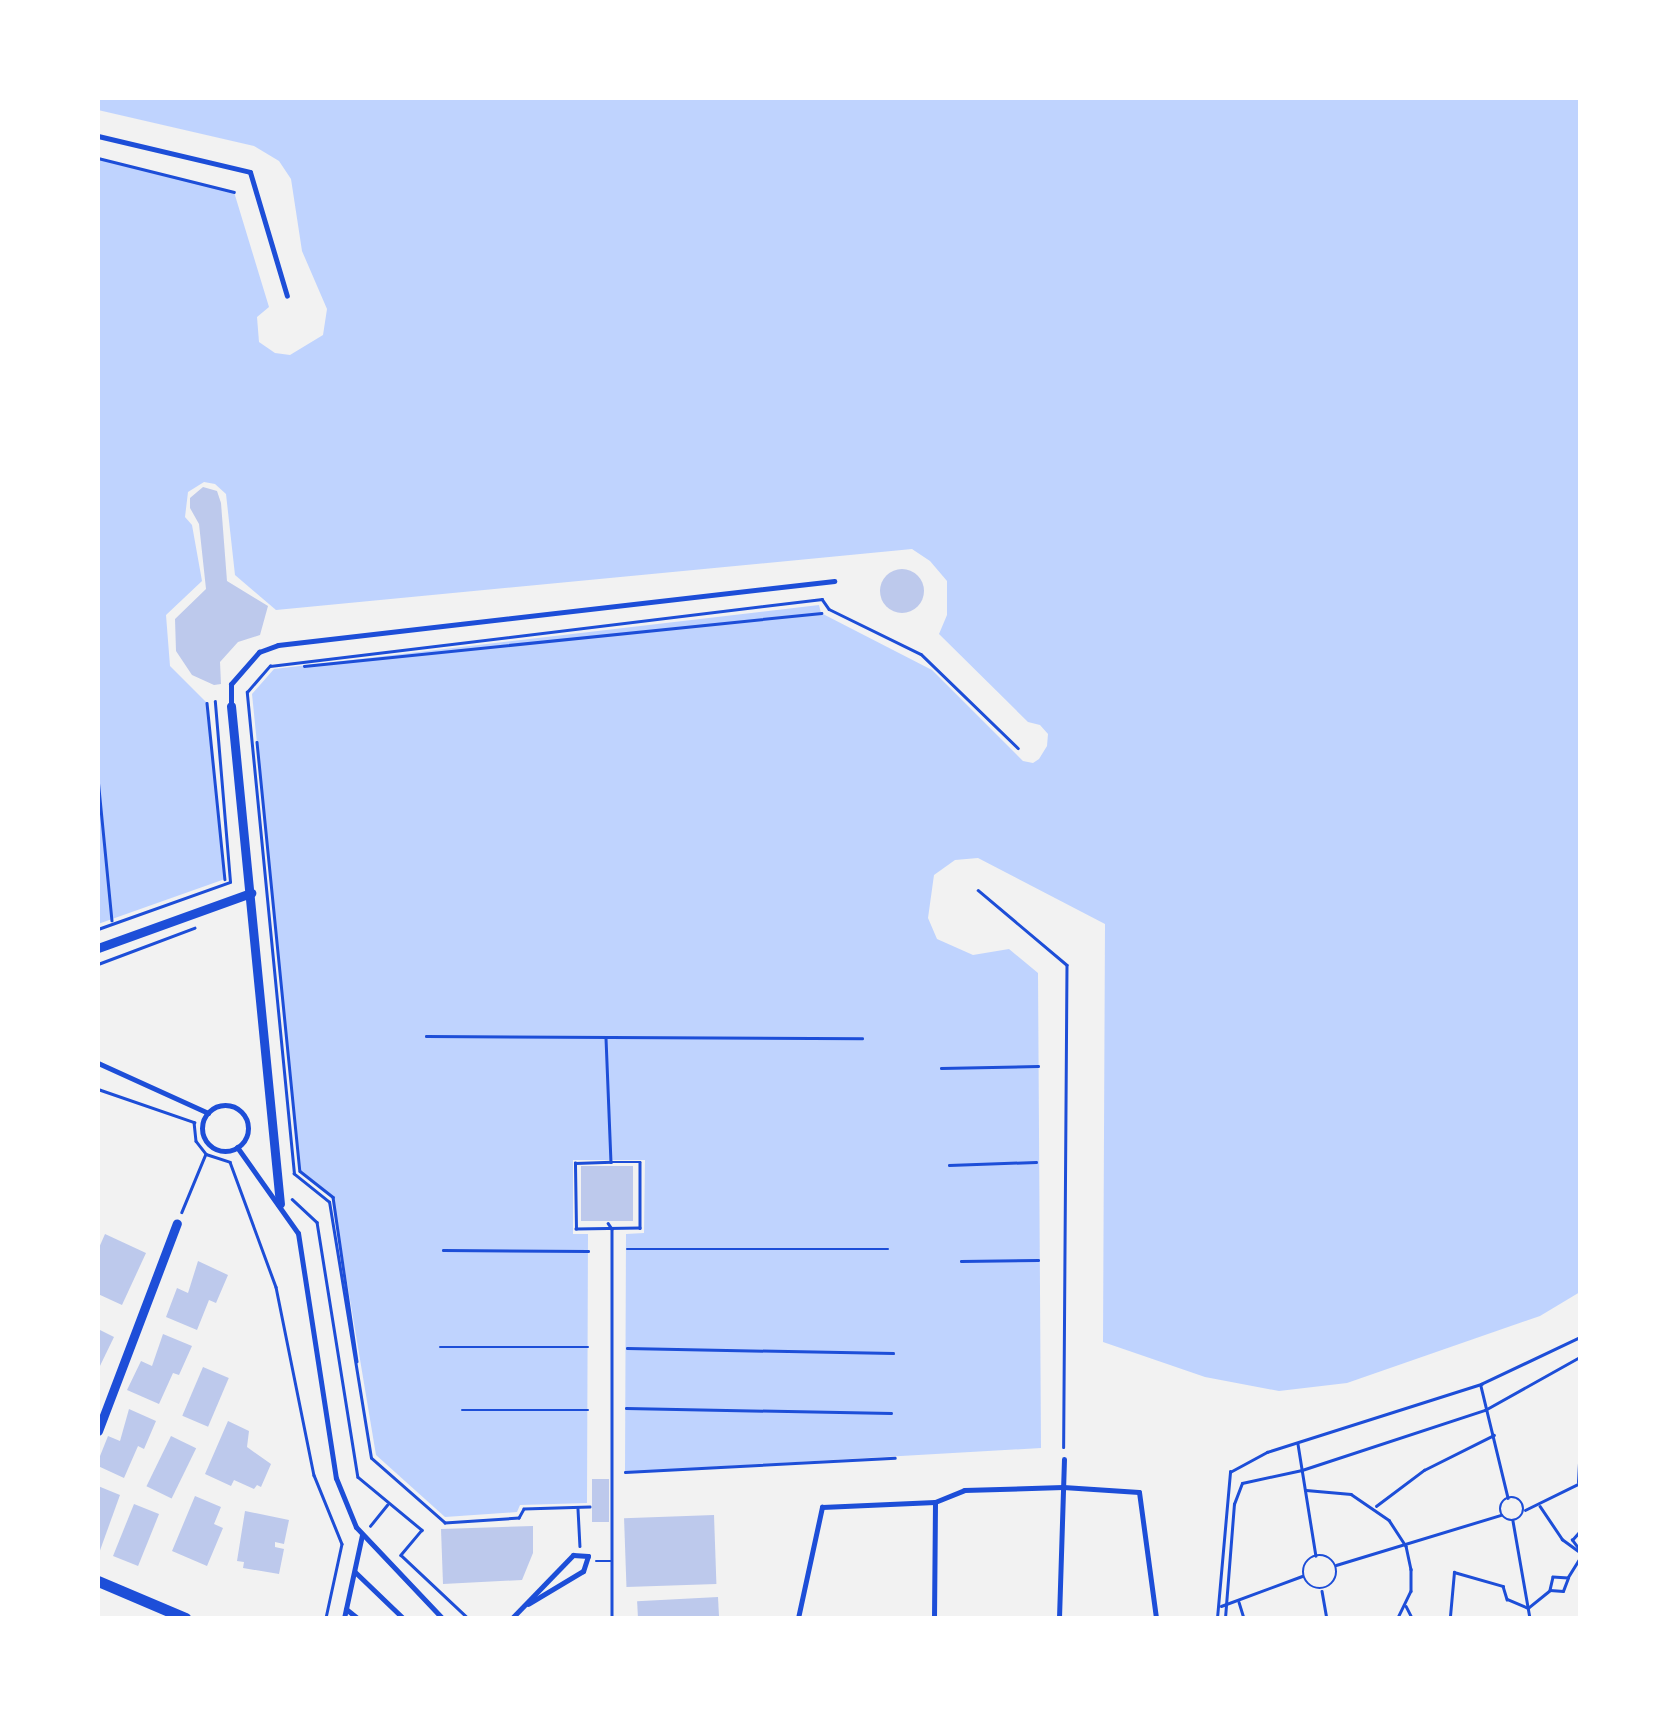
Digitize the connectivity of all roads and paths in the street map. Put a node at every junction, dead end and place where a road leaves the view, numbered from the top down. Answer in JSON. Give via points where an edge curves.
{"nodes":[{"id":1,"x":98,"y":136,"type":"edge"},
{"id":2,"x":98,"y":158,"type":"edge"},
{"id":3,"x":234,"y":192,"type":"dead end"},
{"id":4,"x":287,"y":296,"type":"dead end"},
{"id":5,"x":834,"y":581,"type":"dead end"},
{"id":6,"x":821,"y":613,"type":"dead end"},
{"id":7,"x":304,"y":666,"type":"dead end"},
{"id":8,"x":214,"y":702,"type":"dead end"},
{"id":9,"x":208,"y":703,"type":"dead end"},
{"id":10,"x":231,"y":706,"type":"joint"},
{"id":11,"x":257,"y":742,"type":"dead end"},
{"id":12,"x":1018,"y":748,"type":"dead end"},
{"id":13,"x":98,"y":778,"type":"edge"},
{"id":14,"x":226,"y":879,"type":"dead end"},
{"id":15,"x":978,"y":890,"type":"dead end"},
{"id":16,"x":250,"y":893,"type":"junction"},
{"id":17,"x":112,"y":920,"type":"dead end"},
{"id":18,"x":98,"y":929,"type":"edge"},
{"id":19,"x":98,"y":948,"type":"edge"},
{"id":20,"x":426,"y":1036,"type":"dead end"},
{"id":21,"x":606,"y":1036,"type":"junction"},
{"id":22,"x":862,"y":1038,"type":"dead end"},
{"id":23,"x":98,"y":1063,"type":"edge"},
{"id":24,"x":1038,"y":1066,"type":"dead end"},
{"id":25,"x":940,"y":1068,"type":"dead end"},
{"id":26,"x":98,"y":1088,"type":"edge"},
{"id":27,"x":208,"y":1113,"type":"junction"},
{"id":28,"x":238,"y":1147,"type":"junction"},
{"id":29,"x":206,"y":1154,"type":"junction"},
{"id":30,"x":611,"y":1162,"type":"junction"},
{"id":31,"x":1036,"y":1162,"type":"dead end"},
{"id":32,"x":949,"y":1165,"type":"dead end"},
{"id":33,"x":277,"y":1184,"type":"junction"},
{"id":34,"x":280,"y":1204,"type":"junction"},
{"id":35,"x":177,"y":1222,"type":"joint"},
{"id":36,"x":608,"y":1222,"type":"dead end"},
{"id":37,"x":612,"y":1228,"type":"junction"},
{"id":38,"x":627,"y":1249,"type":"dead end"},
{"id":39,"x":888,"y":1249,"type":"dead end"},
{"id":40,"x":443,"y":1250,"type":"dead end"},
{"id":41,"x":588,"y":1251,"type":"dead end"},
{"id":42,"x":1038,"y":1260,"type":"dead end"},
{"id":43,"x":961,"y":1261,"type":"dead end"},
{"id":44,"x":1580,"y":1337,"type":"edge"},
{"id":45,"x":440,"y":1347,"type":"dead end"},
{"id":46,"x":588,"y":1347,"type":"dead end"},
{"id":47,"x":627,"y":1348,"type":"dead end"},
{"id":48,"x":893,"y":1352,"type":"dead end"},
{"id":49,"x":1580,"y":1356,"type":"edge"},
{"id":50,"x":1481,"y":1384,"type":"junction"},
{"id":51,"x":626,"y":1408,"type":"dead end"},
{"id":52,"x":462,"y":1410,"type":"dead end"},
{"id":53,"x":588,"y":1410,"type":"dead end"},
{"id":54,"x":1485,"y":1410,"type":"junction"},
{"id":55,"x":890,"y":1412,"type":"dead end"},
{"id":56,"x":98,"y":1430,"type":"edge"},
{"id":57,"x":1494,"y":1435,"type":"junction"},
{"id":58,"x":1298,"y":1443,"type":"junction"},
{"id":59,"x":1580,"y":1447,"type":"edge"},
{"id":60,"x":371,"y":1458,"type":"junction"},
{"id":61,"x":896,"y":1458,"type":"dead end"},
{"id":62,"x":1064,"y":1459,"type":"joint"},
{"id":63,"x":1302,"y":1470,"type":"junction"},
{"id":64,"x":626,"y":1472,"type":"dead end"},
{"id":65,"x":1579,"y":1483,"type":"edge"},
{"id":66,"x":1063,"y":1487,"type":"junction"},
{"id":67,"x":1306,"y":1490,"type":"junction"},
{"id":68,"x":1508,"y":1498,"type":"junction"},
{"id":69,"x":934,"y":1502,"type":"junction"},
{"id":70,"x":388,"y":1504,"type":"junction"},
{"id":71,"x":1540,"y":1506,"type":"junction"},
{"id":72,"x":578,"y":1507,"type":"junction"},
{"id":73,"x":590,"y":1507,"type":"dead end"},
{"id":74,"x":1376,"y":1507,"type":"junction"},
{"id":75,"x":1524,"y":1510,"type":"junction"},
{"id":76,"x":1502,"y":1515,"type":"junction"},
{"id":77,"x":1513,"y":1521,"type":"junction"},
{"id":78,"x":1580,"y":1530,"type":"edge"},
{"id":79,"x":362,"y":1535,"type":"junction"},
{"id":80,"x":1406,"y":1546,"type":"junction"},
{"id":81,"x":580,"y":1553,"type":"junction"},
{"id":82,"x":1580,"y":1554,"type":"edge"},
{"id":83,"x":1316,"y":1556,"type":"junction"},
{"id":84,"x":612,"y":1560,"type":"junction"},
{"id":85,"x":590,"y":1561,"type":"junction"},
{"id":86,"x":1336,"y":1565,"type":"junction"},
{"id":87,"x":355,"y":1572,"type":"junction"},
{"id":88,"x":1304,"y":1576,"type":"junction"},
{"id":89,"x":1568,"y":1578,"type":"junction"},
{"id":90,"x":98,"y":1581,"type":"edge"},
{"id":91,"x":1322,"y":1589,"type":"junction"},
{"id":92,"x":1550,"y":1590,"type":"junction"},
{"id":93,"x":1238,"y":1602,"type":"junction"},
{"id":94,"x":528,"y":1604,"type":"junction"},
{"id":95,"x":1405,"y":1604,"type":"junction"},
{"id":96,"x":1226,"y":1605,"type":"junction"},
{"id":97,"x":1218,"y":1606,"type":"junction"},
{"id":98,"x":1528,"y":1608,"type":"junction"},
{"id":99,"x":346,"y":1609,"type":"junction"},
{"id":100,"x":1450,"y":1616,"type":"junction"},
{"id":101,"x":185,"y":1618,"type":"edge"},
{"id":102,"x":326,"y":1618,"type":"edge"},
{"id":103,"x":344,"y":1618,"type":"edge"},
{"id":104,"x":357,"y":1618,"type":"edge"},
{"id":105,"x":404,"y":1618,"type":"edge"},
{"id":106,"x":442,"y":1618,"type":"edge"},
{"id":107,"x":468,"y":1618,"type":"edge"},
{"id":108,"x":512,"y":1618,"type":"edge"},
{"id":109,"x":612,"y":1618,"type":"edge"},
{"id":110,"x":798,"y":1618,"type":"edge"},
{"id":111,"x":934,"y":1618,"type":"edge"},
{"id":112,"x":1059,"y":1618,"type":"edge"},
{"id":113,"x":1156,"y":1618,"type":"edge"},
{"id":114,"x":1218,"y":1618,"type":"edge"},
{"id":115,"x":1225,"y":1618,"type":"edge"},
{"id":116,"x":1244,"y":1618,"type":"edge"},
{"id":117,"x":1327,"y":1618,"type":"edge"},
{"id":118,"x":1398,"y":1618,"type":"edge"},
{"id":119,"x":1412,"y":1618,"type":"edge"},
{"id":120,"x":1443,"y":1618,"type":"edge"},
{"id":121,"x":1469,"y":1618,"type":"edge"},
{"id":122,"x":1530,"y":1618,"type":"edge"}],
"edges":[{"from":1,"to":4,"type":"lane","via":[[250,172]]},
{"from":2,"to":3,"type":"path"},
{"from":5,"to":10,"type":"lane","via":[[278,644],[259,652],[231,684]]},
{"from":6,"to":7,"type":"path"},
{"from":8,"to":18,"type":"path","via":[[230,882]]},
{"from":9,"to":14,"type":"path"},
{"from":10,"to":16,"type":"street"},
{"from":11,"to":60,"type":"path","via":[[300,1171],[333,1198]]},
{"from":12,"to":60,"type":"path","via":[[921,654],[829,609],[822,599],[270,666],[247,692],[294,1174],[329,1202]]},
{"from":13,"to":17,"type":"path"},
{"from":15,"to":62,"type":"path","via":[[1067,964]]},
{"from":16,"to":19,"type":"street"},
{"from":16,"to":33,"type":"street"},
{"from":20,"to":21,"type":"path"},
{"from":21,"to":22,"type":"path"},
{"from":21,"to":30,"type":"path"},
{"from":23,"to":27,"type":"lane"},
{"from":24,"to":25,"type":"path"},
{"from":26,"to":29,"type":"path","via":[[194,1122]]},
{"from":27,"to":28,"type":"lane","via":[[202,1126],[206,1140],[224,1151]]},
{"from":27,"to":28,"type":"lane","via":[[228,1105],[242,1112],[248,1133]]},
{"from":28,"to":34,"type":"lane"},
{"from":29,"to":35,"type":"path"},
{"from":29,"to":102,"type":"path","via":[[230,1162],[276,1286],[314,1475],[342,1544]]},
{"from":30,"to":37,"type":"path","via":[[640,1162],[640,1228]]},
{"from":30,"to":37,"type":"path","via":[[576,1162],[576,1229]]},
{"from":31,"to":32,"type":"path"},
{"from":33,"to":34,"type":"street"},
{"from":33,"to":70,"type":"path","via":[[317,1222],[358,1476]]},
{"from":34,"to":79,"type":"lane","via":[[298,1233],[336,1478]]},
{"from":35,"to":56,"type":"street"},
{"from":36,"to":37,"type":"path"},
{"from":37,"to":84,"type":"path"},
{"from":38,"to":39,"type":"path"},
{"from":40,"to":41,"type":"path"},
{"from":42,"to":43,"type":"path"},
{"from":44,"to":50,"type":"path"},
{"from":45,"to":46,"type":"path"},
{"from":47,"to":48,"type":"path"},
{"from":49,"to":54,"type":"path"},
{"from":50,"to":54,"type":"path"},
{"from":50,"to":58,"type":"path"},
{"from":51,"to":55,"type":"path"},
{"from":52,"to":53,"type":"path"},
{"from":54,"to":57,"type":"path"},
{"from":54,"to":63,"type":"path"},
{"from":57,"to":68,"type":"path"},
{"from":57,"to":74,"type":"path","via":[[1424,1470]]},
{"from":58,"to":63,"type":"path"},
{"from":58,"to":97,"type":"path","via":[[1230,1472]]},
{"from":59,"to":65,"type":"path"},
{"from":60,"to":72,"type":"path","via":[[445,1523]]},
{"from":61,"to":64,"type":"path"},
{"from":62,"to":66,"type":"lane"},
{"from":63,"to":67,"type":"path"},
{"from":63,"to":96,"type":"path","via":[[1242,1482],[1234,1504]]},
{"from":65,"to":71,"type":"path"},
{"from":66,"to":69,"type":"lane","via":[[964,1490]]},
{"from":66,"to":112,"type":"lane"},
{"from":66,"to":113,"type":"lane","via":[[1139,1492]]},
{"from":67,"to":74,"type":"path","via":[[1350,1494]]},
{"from":67,"to":83,"type":"path"},
{"from":68,"to":75,"type":"path"},
{"from":68,"to":76,"type":"path"},
{"from":69,"to":110,"type":"lane","via":[[822,1507]]},
{"from":69,"to":111,"type":"lane"},
{"from":70,"to":79,"type":"path"},
{"from":70,"to":107,"type":"path","via":[[422,1530],[400,1555]]},
{"from":71,"to":75,"type":"path"},
{"from":71,"to":82,"type":"path"},
{"from":72,"to":73,"type":"path"},
{"from":72,"to":81,"type":"path"},
{"from":74,"to":80,"type":"path"},
{"from":75,"to":77,"type":"path"},
{"from":76,"to":77,"type":"path"},
{"from":76,"to":80,"type":"path"},
{"from":77,"to":98,"type":"path"},
{"from":78,"to":82,"type":"path","via":[[1572,1540]]},
{"from":79,"to":87,"type":"lane"},
{"from":79,"to":106,"type":"lane"},
{"from":80,"to":86,"type":"path"},
{"from":80,"to":95,"type":"path","via":[[1411,1568]]},
{"from":81,"to":85,"type":"lane"},
{"from":81,"to":94,"type":"lane"},
{"from":82,"to":89,"type":"path"},
{"from":83,"to":86,"type":"path"},
{"from":83,"to":88,"type":"path"},
{"from":84,"to":85,"type":"path"},
{"from":84,"to":109,"type":"path"},
{"from":85,"to":94,"type":"lane"},
{"from":86,"to":91,"type":"path","via":[[1335,1580]]},
{"from":87,"to":99,"type":"lane"},
{"from":87,"to":105,"type":"lane"},
{"from":88,"to":91,"type":"path"},
{"from":88,"to":93,"type":"path"},
{"from":89,"to":92,"type":"path","via":[[1563,1591]]},
{"from":89,"to":92,"type":"path","via":[[1553,1578]]},
{"from":90,"to":101,"type":"street"},
{"from":91,"to":117,"type":"path"},
{"from":92,"to":98,"type":"path"},
{"from":93,"to":96,"type":"path"},
{"from":93,"to":116,"type":"path"},
{"from":94,"to":108,"type":"lane"},
{"from":95,"to":118,"type":"path"},
{"from":95,"to":119,"type":"path"},
{"from":96,"to":97,"type":"path"},
{"from":96,"to":115,"type":"path"},
{"from":97,"to":114,"type":"path"},
{"from":98,"to":100,"type":"path","via":[[1507,1599],[1503,1586],[1454,1572]]},
{"from":98,"to":122,"type":"path"},
{"from":99,"to":103,"type":"lane"},
{"from":99,"to":104,"type":"lane"},
{"from":100,"to":120,"type":"path"},
{"from":100,"to":121,"type":"path"}]}
